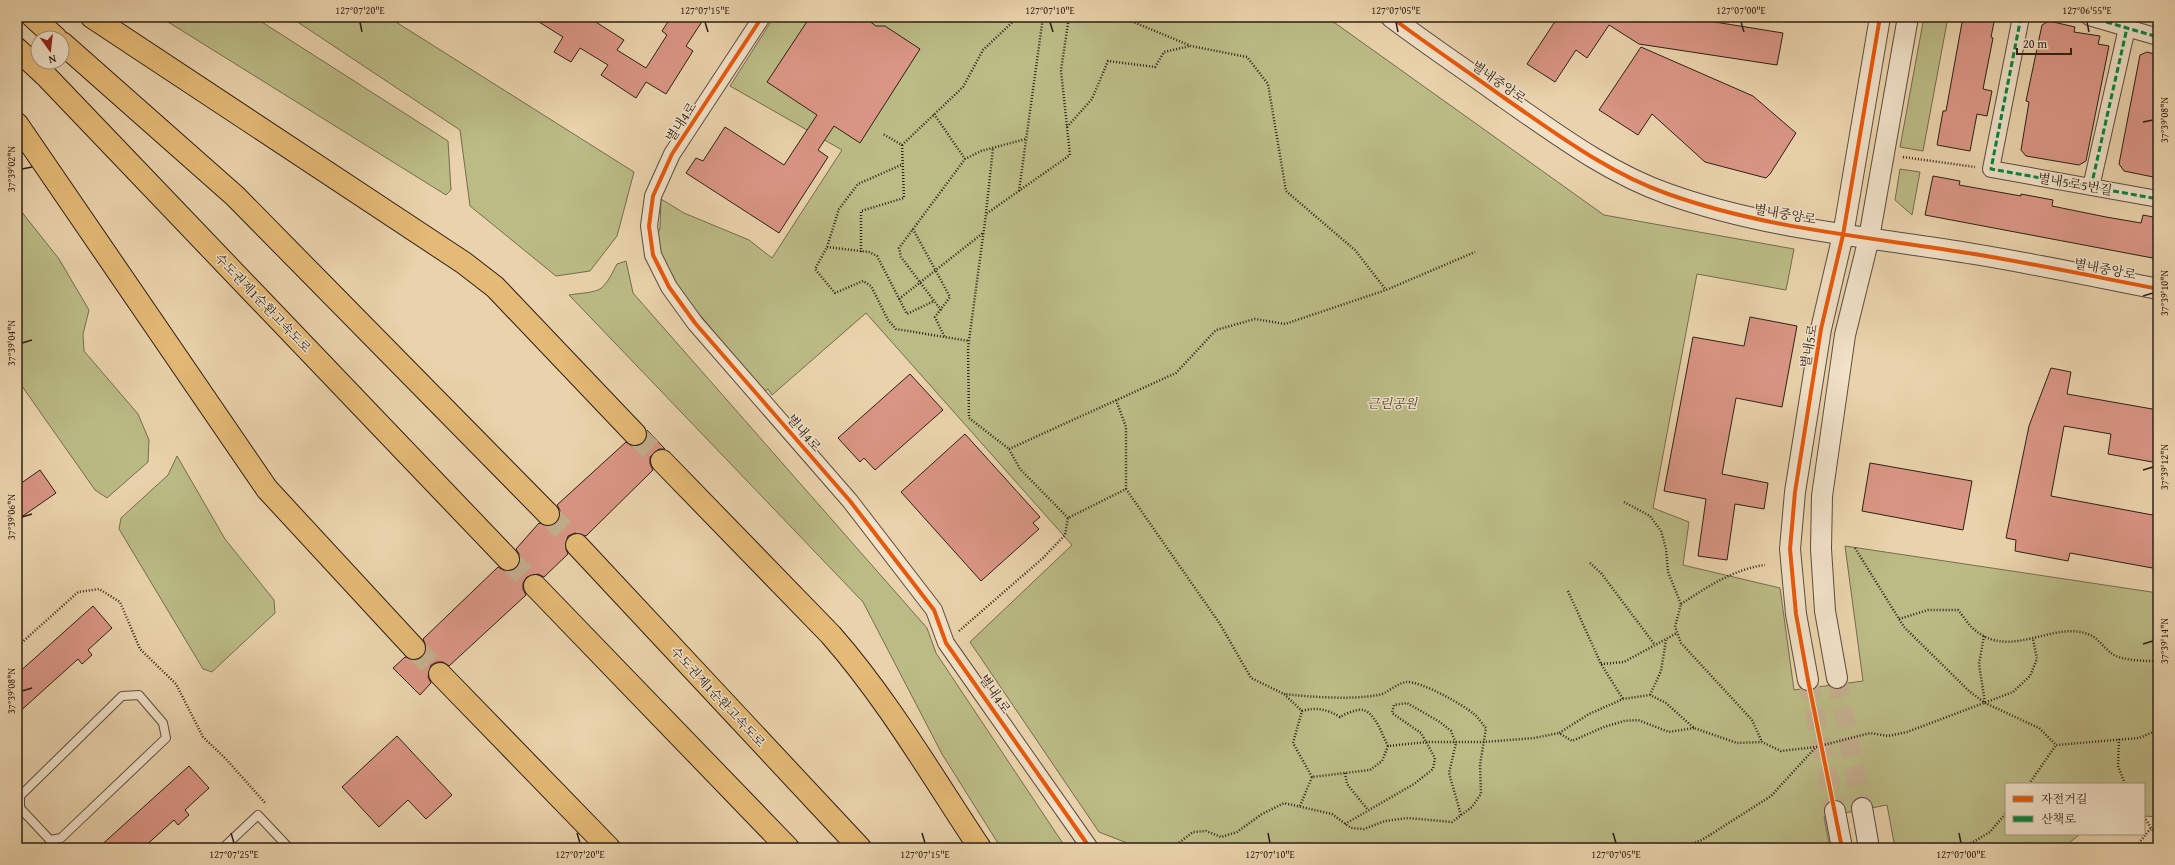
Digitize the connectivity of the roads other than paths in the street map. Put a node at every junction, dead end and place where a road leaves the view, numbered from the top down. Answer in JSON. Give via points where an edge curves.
{"nodes":[{"id":1,"x":33,"y":17,"type":"edge"},
{"id":2,"x":92,"y":17,"type":"edge"},
{"id":3,"x":762,"y":17,"type":"edge"},
{"id":4,"x":1391,"y":17,"type":"edge"},
{"id":5,"x":1880,"y":17,"type":"edge"},
{"id":6,"x":1908,"y":17,"type":"edge"},
{"id":7,"x":2021,"y":17,"type":"edge"},
{"id":8,"x":2089,"y":17,"type":"edge"},
{"id":9,"x":2126,"y":28,"type":"junction"},
{"id":10,"x":47,"y":30,"type":"edge"},
{"id":11,"x":2158,"y":37,"type":"edge"},
{"id":12,"x":17,"y":49,"type":"edge"},
{"id":13,"x":70,"y":50,"type":"edge"},
{"id":14,"x":17,"y":124,"type":"edge"},
{"id":15,"x":2091,"y":187,"type":"junction"},
{"id":16,"x":2158,"y":199,"type":"edge"},
{"id":17,"x":1843,"y":235,"type":"junction"},
{"id":18,"x":1869,"y":238,"type":"junction"},
{"id":19,"x":2158,"y":289,"type":"edge"},
{"id":20,"x":636,"y":434,"type":"tunnel mouth"},
{"id":21,"x":662,"y":462,"type":"tunnel mouth"},
{"id":22,"x":548,"y":514,"type":"tunnel mouth"},
{"id":23,"x":577,"y":545,"type":"tunnel mouth"},
{"id":24,"x":508,"y":558,"type":"tunnel mouth"},
{"id":25,"x":535,"y":586,"type":"tunnel mouth"},
{"id":26,"x":414,"y":648,"type":"tunnel mouth"},
{"id":27,"x":440,"y":674,"type":"tunnel mouth"},
{"id":28,"x":1837,"y":678,"type":"tunnel mouth"},
{"id":29,"x":1808,"y":680,"type":"tunnel mouth"},
{"id":30,"x":1862,"y":808,"type":"tunnel mouth"},
{"id":31,"x":1835,"y":811,"type":"tunnel mouth"},
{"id":32,"x":50,"y":844,"type":"edge"},
{"id":33,"x":223,"y":848,"type":"edge"},
{"id":34,"x":289,"y":848,"type":"edge"},
{"id":35,"x":609,"y":848,"type":"edge"},
{"id":36,"x":788,"y":848,"type":"edge"},
{"id":37,"x":860,"y":848,"type":"edge"},
{"id":38,"x":980,"y":848,"type":"edge"},
{"id":39,"x":1090,"y":848,"type":"edge"},
{"id":40,"x":1842,"y":848,"type":"edge"},
{"id":41,"x":1869,"y":848,"type":"edge"}],
"edges":[{"from":1,"to":10,"type":"highway"},
{"from":2,"to":20,"type":"highway","via":[[464,263],[495,288]]},
{"from":3,"to":39,"type":"street","name":"별내4로","via":[[672,154],[653,196],[649,226],[653,255],[669,287],[695,323],[850,501],[934,610],[946,643]]},
{"from":4,"to":17,"type":"street","name":"별내중앙로","via":[[1530,115],[1624,175],[1667,194],[1738,216]]},
{"from":5,"to":17,"type":"street","name":"별내5로"},
{"from":6,"to":18,"type":"street"},
{"from":7,"to":15,"type":"street","name":"별내5로5번길","via":[[1991,169]]},
{"from":8,"to":9,"type":"street"},
{"from":9,"to":11,"type":"street"},
{"from":9,"to":15,"type":"street"},
{"from":12,"to":24,"type":"highway","name":"수도권제1순환고속도로","via":[[52,82]]},
{"from":13,"to":22,"type":"highway","via":[[235,196]]},
{"from":14,"to":26,"type":"highway","via":[[267,489]]},
{"from":15,"to":16,"type":"street","name":"별내5로5번길"},
{"from":17,"to":18,"type":"street","name":"별내중앙로"},
{"from":17,"to":29,"type":"street","name":"별내5로","via":[[1821,328],[1794,492],[1790,549],[1796,614]]},
{"from":18,"to":19,"type":"street","name":"별내중앙로","via":[[1974,254]]},
{"from":18,"to":28,"type":"street","via":[[1845,335],[1822,496],[1821,549],[1825,611]]},
{"from":21,"to":38,"type":"highway","via":[[853,660]]},
{"from":23,"to":37,"type":"highway","name":"수도권제1순환고속도로"},
{"from":25,"to":36,"type":"highway"},
{"from":27,"to":35,"type":"highway"},
{"from":30,"to":41,"type":"street"},
{"from":31,"to":40,"type":"street"},
{"from":32,"to":32,"type":"lane","via":[[20,808],[20,796],[122,696],[139,696],[163,722],[166,738],[61,838]]},
{"from":33,"to":34,"type":"lane","via":[[258,815]]}]}
